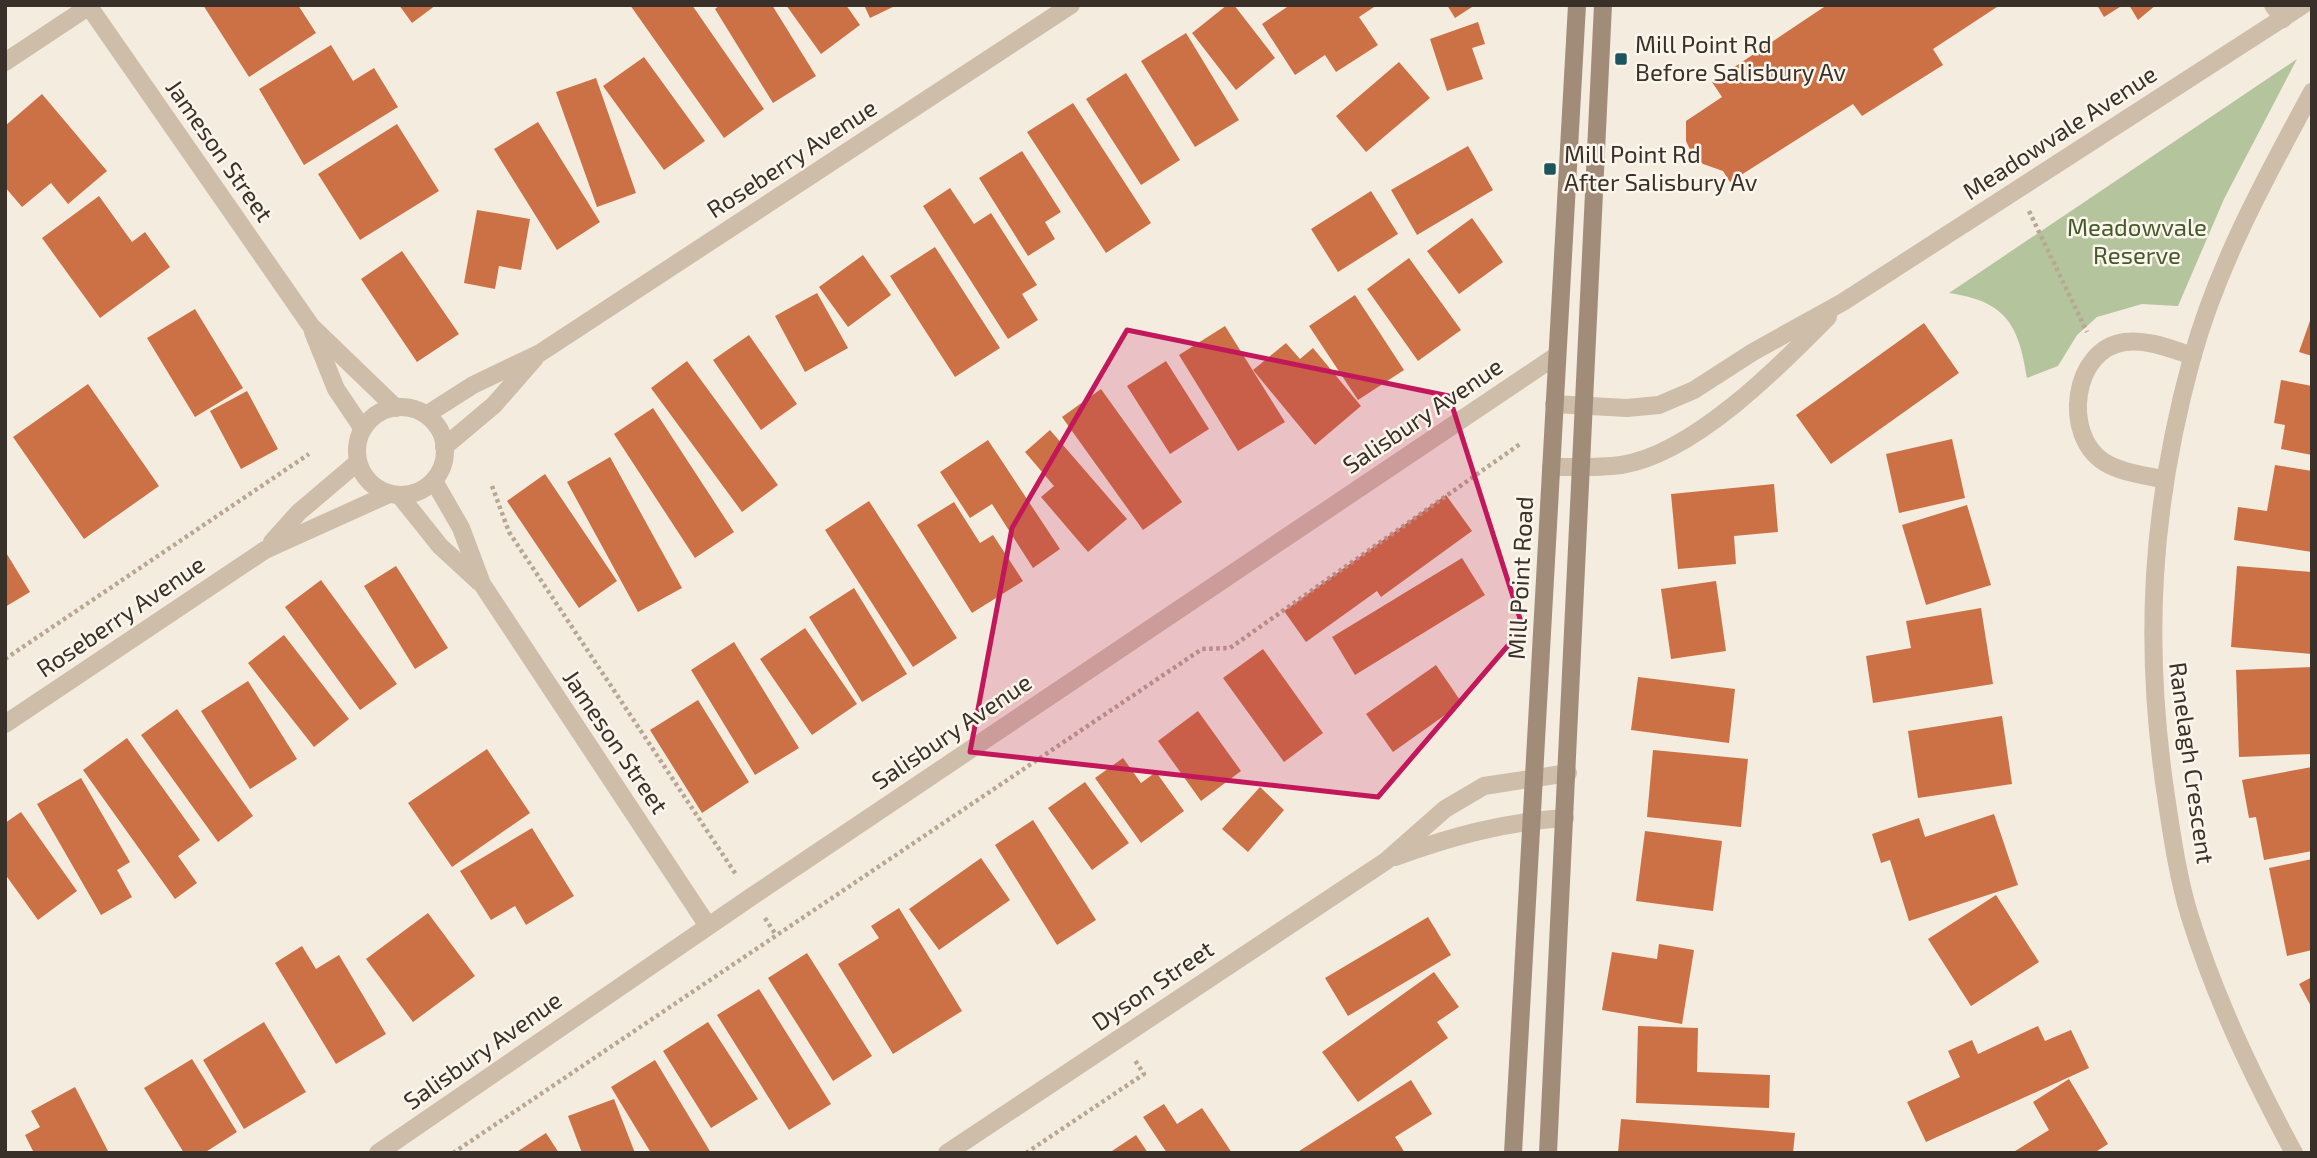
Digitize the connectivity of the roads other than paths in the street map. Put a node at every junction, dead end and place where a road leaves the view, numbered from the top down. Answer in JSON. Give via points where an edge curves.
{"nodes":[{"id":1,"x":1071,"y":5,"type":"edge"},
{"id":2,"x":1577,"y":5,"type":"edge"},
{"id":3,"x":1603,"y":5,"type":"edge"},
{"id":4,"x":2303,"y":5,"type":"edge"},
{"id":5,"x":89,"y":6,"type":"edge"},
{"id":6,"x":2278,"y":12,"type":"edge"},
{"id":7,"x":5,"y":62,"type":"edge"},
{"id":8,"x":2312,"y":92,"type":"edge"},
{"id":9,"x":1843,"y":302,"type":"junction"},
{"id":10,"x":311,"y":326,"type":"junction"},
{"id":11,"x":540,"y":353,"type":"junction"},
{"id":12,"x":1556,"y":356,"type":"junction"},
{"id":13,"x":2193,"y":356,"type":"junction"},
{"id":14,"x":1554,"y":404,"type":"junction"},
{"id":15,"x":1586,"y":405,"type":"junction"},
{"id":16,"x":396,"y":408,"type":"junction"},
{"id":17,"x":426,"y":415,"type":"junction"},
{"id":18,"x":363,"y":429,"type":"junction"},
{"id":19,"x":444,"y":447,"type":"junction"},
{"id":20,"x":358,"y":463,"type":"junction"},
{"id":21,"x":1550,"y":467,"type":"junction"},
{"id":22,"x":1582,"y":467,"type":"junction"},
{"id":23,"x":2165,"y":480,"type":"junction"},
{"id":24,"x":434,"y":481,"type":"junction"},
{"id":25,"x":394,"y":495,"type":"junction"},
{"id":26,"x":265,"y":550,"type":"junction"},
{"id":27,"x":482,"y":584,"type":"junction"},
{"id":28,"x":5,"y":724,"type":"edge"},
{"id":29,"x":1567,"y":773,"type":"junction"},
{"id":30,"x":1535,"y":777,"type":"junction"},
{"id":31,"x":1565,"y":818,"type":"junction"},
{"id":32,"x":1533,"y":820,"type":"junction"},
{"id":33,"x":1386,"y":861,"type":"junction"},
{"id":34,"x":708,"y":926,"type":"junction"},
{"id":35,"x":379,"y":1153,"type":"edge"},
{"id":36,"x":947,"y":1153,"type":"edge"},
{"id":37,"x":1513,"y":1153,"type":"edge"},
{"id":38,"x":1548,"y":1153,"type":"edge"},
{"id":39,"x":2294,"y":1153,"type":"edge"}],
"edges":[{"from":1,"to":11,"type":"street","name":"Roseberry Avenue"},
{"from":2,"to":12,"type":"main road","name":"Mill Point Road"},
{"from":3,"to":15,"type":"main road"},
{"from":4,"to":6,"type":"street","name":"Meadowvale Avenue"},
{"from":5,"to":7,"type":"street"},
{"from":5,"to":10,"type":"street","name":"Jameson Street"},
{"from":6,"to":9,"type":"street","name":"Meadowvale Avenue"},
{"from":8,"to":13,"type":"street","name":"Ranelagh Crescent","via":[[2257,194]]},
{"from":9,"to":15,"type":"street","name":"Meadowvale Avenue","via":[[1694,390],[1659,405]]},
{"from":9,"to":22,"type":"street","name":"Meadowvale Avenue","via":[[1775,371],[1711,421],[1660,452],[1623,465]]},
{"from":10,"to":16,"type":"street","name":"Jameson Street"},
{"from":10,"to":18,"type":"street","name":"Jameson Street","via":[[336,389]]},
{"from":11,"to":17,"type":"street","name":"Roseberry Avenue","via":[[473,385]]},
{"from":11,"to":19,"type":"street","name":"Roseberry Avenue","via":[[494,405]]},
{"from":12,"to":14,"type":"main road","name":"Mill Point Road"},
{"from":12,"to":34,"type":"street","name":"Salisbury Avenue"},
{"from":13,"to":23,"type":"street","name":"Ranelagh Crescent"},
{"from":13,"to":23,"type":"street","via":[[2155,344],[2124,342],[2097,356],[2086,369],[2078,397],[2085,439],[2103,461]]},
{"from":14,"to":15,"type":"street","name":"Meadowvale Avenue"},
{"from":14,"to":21,"type":"main road","name":"Mill Point Road"},
{"from":15,"to":22,"type":"main road"},
{"from":16,"to":17,"type":"street"},
{"from":16,"to":18,"type":"street","via":[[372,418]]},
{"from":17,"to":19,"type":"street","via":[[441,434]]},
{"from":18,"to":20,"type":"street"},
{"from":19,"to":24,"type":"street"},
{"from":20,"to":25,"type":"street","via":[[375,487]]},
{"from":20,"to":26,"type":"street","name":"Roseberry Avenue","via":[[299,512]]},
{"from":21,"to":22,"type":"street","name":"Meadowvale Avenue"},
{"from":21,"to":30,"type":"main road","name":"Mill Point Road"},
{"from":22,"to":29,"type":"main road"},
{"from":23,"to":39,"type":"street","name":"Ranelagh Crescent","via":[[2151,601],[2152,676],[2173,840],[2190,915],[2211,976],[2238,1044]]},
{"from":24,"to":25,"type":"street","via":[[424,489]]},
{"from":24,"to":27,"type":"street","name":"Jameson Street","via":[[461,528]]},
{"from":25,"to":26,"type":"street","name":"Roseberry Avenue"},
{"from":25,"to":27,"type":"street","name":"Jameson Street"},
{"from":26,"to":28,"type":"street","name":"Roseberry Avenue"},
{"from":27,"to":34,"type":"street","name":"Jameson Street"},
{"from":29,"to":30,"type":"street","name":"Dyson Street"},
{"from":29,"to":31,"type":"main road"},
{"from":30,"to":32,"type":"main road","name":"Mill Point Road"},
{"from":30,"to":33,"type":"street","name":"Dyson Street","via":[[1484,786],[1445,809]]},
{"from":31,"to":32,"type":"street","name":"Dyson Street"},
{"from":31,"to":38,"type":"main road"},
{"from":32,"to":33,"type":"street","name":"Dyson Street","via":[[1447,838]]},
{"from":32,"to":37,"type":"main road","name":"Mill Point Road"},
{"from":33,"to":36,"type":"street","name":"Dyson Street"},
{"from":34,"to":35,"type":"street","name":"Salisbury Avenue"}]}
